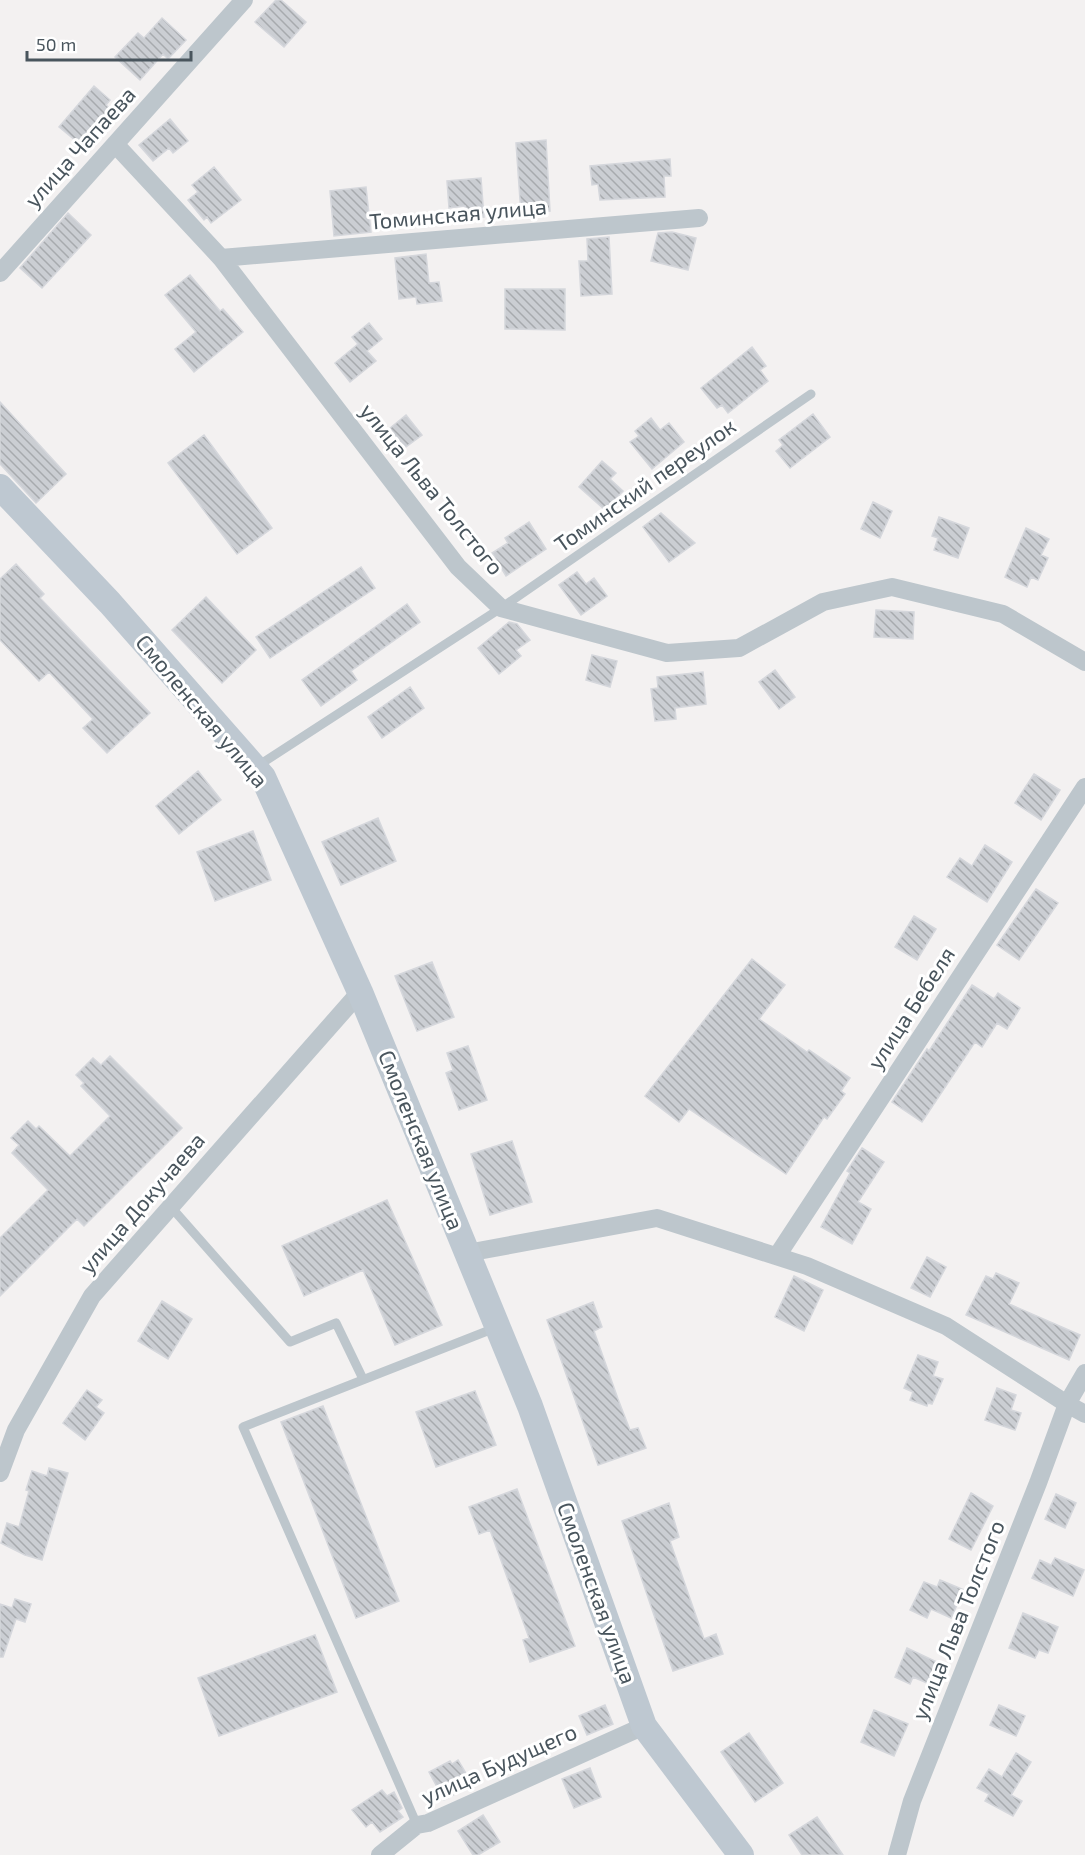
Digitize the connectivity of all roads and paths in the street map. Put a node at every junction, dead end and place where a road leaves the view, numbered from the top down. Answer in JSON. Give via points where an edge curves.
{"nodes":[{"id":1,"x":244,"y":0,"type":"edge"},
{"id":2,"x":115,"y":144,"type":"junction"},
{"id":3,"x":699,"y":218,"type":"dead end"},
{"id":4,"x":221,"y":258,"type":"junction"},
{"id":5,"x":0,"y":273,"type":"edge"},
{"id":6,"x":811,"y":394,"type":"dead end"},
{"id":7,"x":0,"y":487,"type":"edge"},
{"id":8,"x":501,"y":608,"type":"junction"},
{"id":9,"x":1085,"y":662,"type":"edge"},
{"id":10,"x":255,"y":768,"type":"junction"},
{"id":11,"x":1085,"y":787,"type":"edge"},
{"id":12,"x":360,"y":992,"type":"junction"},
{"id":13,"x":171,"y":1207,"type":"junction"},
{"id":14,"x":467,"y":1253,"type":"junction"},
{"id":15,"x":777,"y":1256,"type":"junction"},
{"id":16,"x":497,"y":1327,"type":"junction"},
{"id":17,"x":1085,"y":1373,"type":"edge"},
{"id":18,"x":363,"y":1379,"type":"junction"},
{"id":19,"x":1067,"y":1404,"type":"junction"},
{"id":20,"x":1085,"y":1414,"type":"edge"},
{"id":21,"x":8,"y":1428,"type":"edge"},
{"id":22,"x":0,"y":1473,"type":"edge"},
{"id":23,"x":644,"y":1726,"type":"junction"},
{"id":24,"x":417,"y":1826,"type":"junction"},
{"id":25,"x":380,"y":1855,"type":"edge"},
{"id":26,"x":741,"y":1855,"type":"edge"},
{"id":27,"x":897,"y":1855,"type":"edge"}],
"edges":[{"from":1,"to":2,"type":"street","name":"улица Чапаева"},
{"from":2,"to":4,"type":"street","name":"улица Льва Толстого"},
{"from":2,"to":5,"type":"street","name":"улица Чапаева"},
{"from":3,"to":4,"type":"street","name":"Томинская улица"},
{"from":4,"to":8,"type":"street","name":"улица Льва Толстого","via":[[459,567]]},
{"from":6,"to":8,"type":"lane","name":"Томинский переулок"},
{"from":7,"to":10,"type":"main road","name":"Смоленская улица","via":[[110,603]]},
{"from":8,"to":9,"type":"street","name":"улица Льва Толстого","via":[[667,653],[739,648],[823,602],[892,587],[1003,614]]},
{"from":8,"to":10,"type":"lane","name":"Томинский переулок"},
{"from":10,"to":12,"type":"main road","name":"Смоленская улица","via":[[264,777]]},
{"from":11,"to":15,"type":"street","name":"улица Бебеля"},
{"from":12,"to":13,"type":"street","name":"улица Докучаева"},
{"from":12,"to":14,"type":"main road","name":"Смоленская улица"},
{"from":13,"to":18,"type":"lane","via":[[290,1342],[336,1323]]},
{"from":13,"to":21,"type":"street","name":"улица Докучаева","via":[[92,1296]]},
{"from":14,"to":15,"type":"street","via":[[657,1218]]},
{"from":14,"to":16,"type":"main road","name":"Смоленская улица"},
{"from":15,"to":19,"type":"street","via":[[946,1326]]},
{"from":16,"to":18,"type":"lane"},
{"from":16,"to":23,"type":"main road","name":"Смоленская улица","via":[[530,1406]]},
{"from":17,"to":19,"type":"street","name":"улица Льва Толстого"},
{"from":18,"to":24,"type":"lane","via":[[243,1427]]},
{"from":19,"to":20,"type":"street"},
{"from":19,"to":27,"type":"street","name":"улица Льва Толстого","via":[[912,1801]]},
{"from":21,"to":22,"type":"street","name":"улица Докучаева"},
{"from":23,"to":24,"type":"street","name":"улица Будущего"},
{"from":23,"to":26,"type":"main road","name":"Смоленская улица"},
{"from":24,"to":25,"type":"street","name":"улица Будущего"}]}
